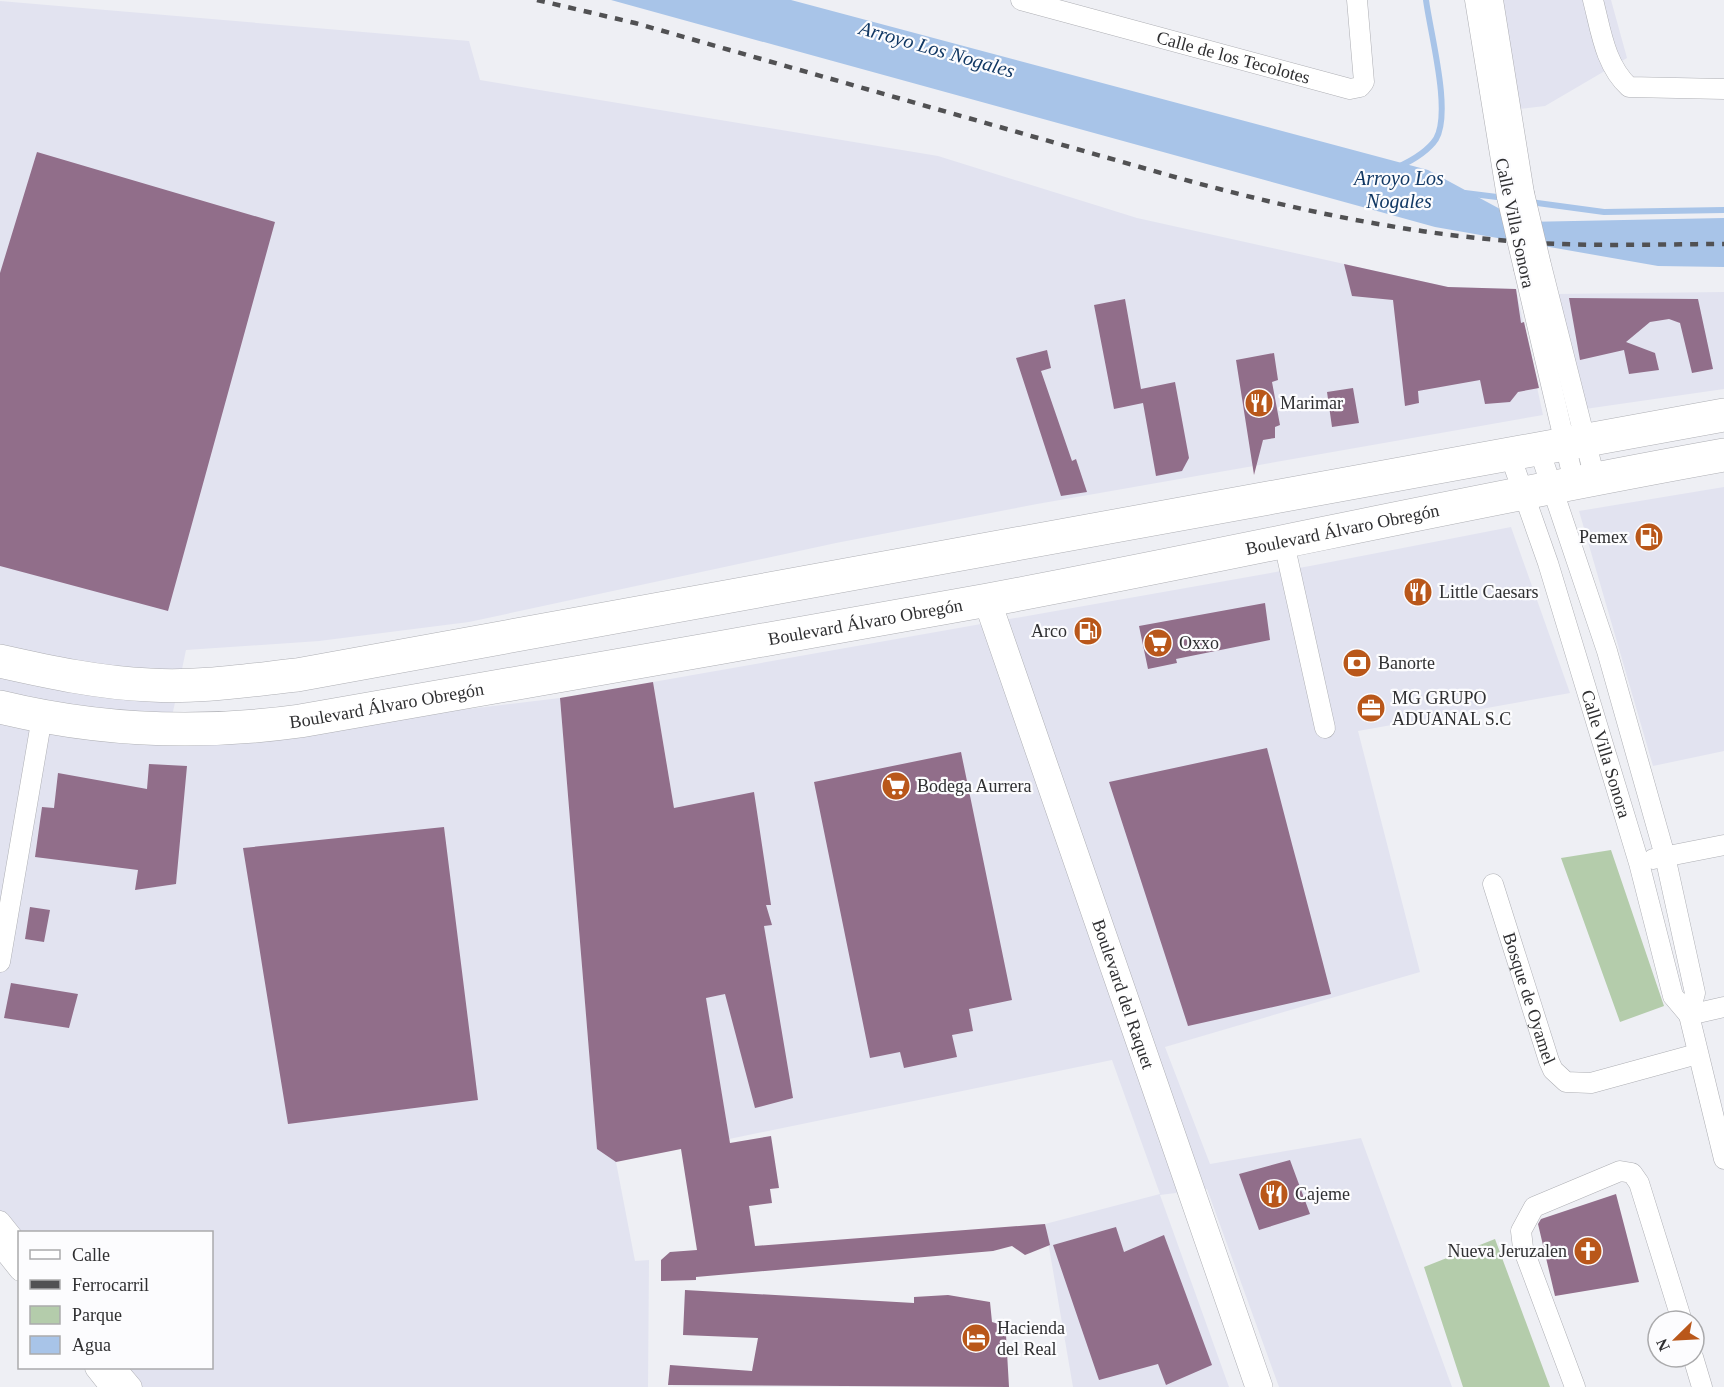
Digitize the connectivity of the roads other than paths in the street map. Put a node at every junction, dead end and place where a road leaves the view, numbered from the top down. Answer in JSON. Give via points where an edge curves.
{"nodes":[{"id":1,"x":1021,"y":0,"type":"edge"},
{"id":2,"x":1356,"y":0,"type":"edge"},
{"id":3,"x":1475,"y":0,"type":"edge"},
{"id":4,"x":1493,"y":0,"type":"edge"},
{"id":5,"x":1593,"y":0,"type":"edge"},
{"id":6,"x":1724,"y":89,"type":"edge"},
{"id":7,"x":1516,"y":195,"type":"junction"},
{"id":8,"x":1724,"y":415,"type":"edge"},
{"id":9,"x":1550,"y":447,"type":"junction"},
{"id":10,"x":1724,"y":455,"type":"edge"},
{"id":11,"x":1560,"y":485,"type":"junction"},
{"id":12,"x":1284,"y":543,"type":"junction"},
{"id":13,"x":987,"y":600,"type":"junction"},
{"id":14,"x":0,"y":661,"type":"edge"},
{"id":15,"x":0,"y":708,"type":"edge"},
{"id":16,"x":42,"y":717,"type":"junction"},
{"id":17,"x":1325,"y":728,"type":"dead end"},
{"id":18,"x":1724,"y":845,"type":"edge"},
{"id":19,"x":1665,"y":856,"type":"junction"},
{"id":20,"x":1639,"y":863,"type":"junction"},
{"id":21,"x":1493,"y":884,"type":"dead end"},
{"id":22,"x":0,"y":962,"type":"edge"},
{"id":23,"x":1724,"y":1008,"type":"edge"},
{"id":24,"x":1689,"y":1015,"type":"junction"},
{"id":25,"x":1697,"y":1054,"type":"junction"},
{"id":26,"x":1720,"y":1129,"type":"edge"},
{"id":27,"x":1724,"y":1159,"type":"edge"},
{"id":28,"x":0,"y":1221,"type":"edge"},
{"id":29,"x":18,"y":1244,"type":"edge"},
{"id":30,"x":0,"y":1246,"type":"edge"},
{"id":31,"x":18,"y":1268,"type":"edge"},
{"id":32,"x":1678,"y":1309,"type":"edge"},
{"id":33,"x":95,"y":1369,"type":"edge"},
{"id":34,"x":117,"y":1369,"type":"edge"},
{"id":35,"x":1697,"y":1369,"type":"edge"},
{"id":36,"x":110,"y":1387,"type":"edge"},
{"id":37,"x":132,"y":1387,"type":"edge"},
{"id":38,"x":1260,"y":1387,"type":"edge"},
{"id":39,"x":1575,"y":1387,"type":"edge"},
{"id":40,"x":1702,"y":1387,"type":"edge"}],
"edges":[{"from":1,"to":2,"type":"street","name":"Calle de los Tecolotes","via":[[1350,89],[1364,82]]},
{"from":3,"to":7,"type":"street","name":"Calle Villa Sonora"},
{"from":4,"to":7,"type":"street","name":"Calle Villa Sonora"},
{"from":5,"to":6,"type":"street","via":[[1610,63],[1629,87]]},
{"from":7,"to":9,"type":"street","name":"Calle Villa Sonora","bridge":true,"via":[[1533,267]]},
{"from":8,"to":9,"type":"highway"},
{"from":9,"to":11,"type":"street"},
{"from":9,"to":11,"type":"street"},
{"from":9,"to":11,"type":"street"},
{"from":9,"to":14,"type":"highway","via":[[297,675],[152,686],[93,680]]},
{"from":10,"to":11,"type":"highway","name":"Boulevard Álvaro Obregón"},
{"from":11,"to":12,"type":"highway","name":"Boulevard Álvaro Obregón"},
{"from":11,"to":19,"type":"street","name":"Calle Villa Sonora"},
{"from":11,"to":20,"type":"street","name":"Calle Villa Sonora","via":[[1548,563]]},
{"from":12,"to":13,"type":"highway","name":"Boulevard Álvaro Obregón"},
{"from":12,"to":17,"type":"street"},
{"from":13,"to":16,"type":"highway","name":"Boulevard Álvaro Obregón","via":[[252,728],[148,729]]},
{"from":13,"to":38,"type":"street","name":"Boulevard del Raquet"},
{"from":15,"to":16,"type":"highway","name":"Boulevard Álvaro Obregón"},
{"from":16,"to":22,"type":"street"},
{"from":18,"to":19,"type":"street"},
{"from":19,"to":20,"type":"street"},
{"from":19,"to":24,"type":"street","name":"Calle Villa Sonora","via":[[1695,993]]},
{"from":20,"to":24,"type":"street","name":"Calle Villa Sonora","via":[[1674,996]]},
{"from":21,"to":25,"type":"street","name":"Bosque de Oyamel","via":[[1549,1061],[1566,1082],[1591,1083]]},
{"from":23,"to":24,"type":"street"},
{"from":24,"to":25,"type":"street","name":"Calle Villa Sonora"},
{"from":25,"to":26,"type":"street","name":"Calle Villa Sonora"},
{"from":26,"to":27,"type":"street","name":"Calle Villa Sonora"},
{"from":28,"to":29,"type":"street"},
{"from":30,"to":31,"type":"street"},
{"from":32,"to":39,"type":"street","via":[[1639,1183],[1632,1173],[1620,1171],[1534,1207],[1521,1232],[1523,1248]]},
{"from":33,"to":36,"type":"street"},
{"from":34,"to":37,"type":"street"},
{"from":35,"to":40,"type":"street"}]}
